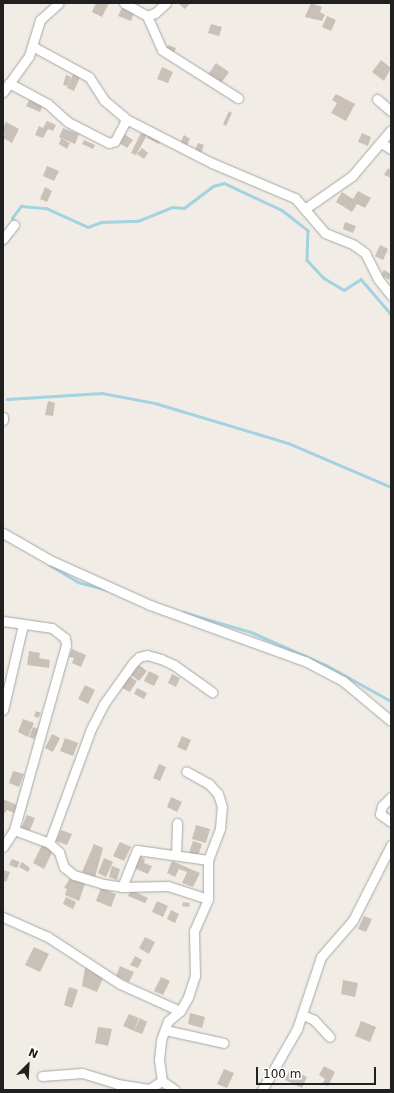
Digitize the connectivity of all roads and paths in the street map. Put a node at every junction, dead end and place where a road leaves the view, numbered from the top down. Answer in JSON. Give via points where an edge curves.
{"nodes":[{"id":1,"x":59,"y":3,"type":"edge"},
{"id":2,"x":124,"y":3,"type":"edge"},
{"id":3,"x":166,"y":3,"type":"edge"},
{"id":4,"x":147,"y":16,"type":"junction"},
{"id":5,"x":34,"y":47,"type":"junction"},
{"id":6,"x":9,"y":83,"type":"junction"},
{"id":7,"x":3,"y":92,"type":"edge"},
{"id":8,"x":238,"y":98,"type":"dead end"},
{"id":9,"x":377,"y":99,"type":"dead end"},
{"id":10,"x":391,"y":111,"type":"edge"},
{"id":11,"x":126,"y":119,"type":"junction"},
{"id":12,"x":391,"y":130,"type":"edge"},
{"id":13,"x":381,"y":143,"type":"junction"},
{"id":14,"x":391,"y":149,"type":"edge"},
{"id":15,"x":306,"y":208,"type":"junction"},
{"id":16,"x":14,"y":225,"type":"dead end"},
{"id":17,"x":3,"y":239,"type":"edge"},
{"id":18,"x":391,"y":295,"type":"edge"},
{"id":19,"x":3,"y":533,"type":"edge"},
{"id":20,"x":3,"y":622,"type":"edge"},
{"id":21,"x":23,"y":625,"type":"junction"},
{"id":22,"x":212,"y":692,"type":"dead end"},
{"id":23,"x":3,"y":710,"type":"edge"},
{"id":24,"x":391,"y":721,"type":"edge"},
{"id":25,"x":186,"y":771,"type":"dead end"},
{"id":26,"x":391,"y":797,"type":"edge"},
{"id":27,"x":391,"y":822,"type":"edge"},
{"id":28,"x":177,"y":823,"type":"dead end"},
{"id":29,"x":14,"y":830,"type":"junction"},
{"id":30,"x":50,"y":843,"type":"junction"},
{"id":31,"x":391,"y":845,"type":"edge"},
{"id":32,"x":3,"y":847,"type":"edge"},
{"id":33,"x":176,"y":855,"type":"junction"},
{"id":34,"x":208,"y":860,"type":"junction"},
{"id":35,"x":122,"y":887,"type":"junction"},
{"id":36,"x":208,"y":899,"type":"junction"},
{"id":37,"x":3,"y":917,"type":"edge"},
{"id":38,"x":180,"y":1011,"type":"junction"},
{"id":39,"x":303,"y":1015,"type":"junction"},
{"id":40,"x":165,"y":1030,"type":"junction"},
{"id":41,"x":330,"y":1037,"type":"dead end"},
{"id":42,"x":224,"y":1043,"type":"dead end"},
{"id":43,"x":42,"y":1076,"type":"dead end"},
{"id":44,"x":162,"y":1081,"type":"junction"},
{"id":45,"x":149,"y":1089,"type":"edge"},
{"id":46,"x":175,"y":1090,"type":"edge"},
{"id":47,"x":262,"y":1090,"type":"edge"}],
"edges":[{"from":1,"to":5,"type":"street","via":[[40,20]]},
{"from":2,"to":4,"type":"street"},
{"from":3,"to":4,"type":"street","via":[[155,13]]},
{"from":4,"to":8,"type":"street","via":[[162,50]]},
{"from":5,"to":6,"type":"street"},
{"from":5,"to":11,"type":"street","via":[[89,77],[104,100]]},
{"from":6,"to":7,"type":"street"},
{"from":6,"to":11,"type":"street","via":[[48,104],[68,122],[109,143],[115,141]]},
{"from":9,"to":10,"type":"street"},
{"from":11,"to":15,"type":"street","via":[[212,163],[288,194]]},
{"from":12,"to":13,"type":"street"},
{"from":13,"to":14,"type":"street"},
{"from":13,"to":15,"type":"street","via":[[352,176]]},
{"from":15,"to":18,"type":"street","via":[[325,233],[354,245],[365,254],[378,280]]},
{"from":16,"to":17,"type":"street"},
{"from":19,"to":24,"type":"street","via":[[50,560],[150,605],[305,661],[343,681]]},
{"from":20,"to":21,"type":"street"},
{"from":21,"to":23,"type":"street"},
{"from":21,"to":29,"type":"street","via":[[52,628],[65,638],[66,645]]},
{"from":22,"to":30,"type":"street","via":[[174,665],[147,655],[139,657],[103,705],[91,729]]},
{"from":25,"to":34,"type":"street","via":[[209,784],[218,794],[222,807],[220,828]]},
{"from":26,"to":27,"type":"street","via":[[382,806],[380,814]]},
{"from":28,"to":33,"type":"street"},
{"from":29,"to":30,"type":"street"},
{"from":29,"to":32,"type":"street"},
{"from":30,"to":35,"type":"street","via":[[59,852],[64,867],[74,876]]},
{"from":31,"to":39,"type":"street","via":[[353,920],[321,957]]},
{"from":33,"to":34,"type":"street"},
{"from":33,"to":35,"type":"street","via":[[137,850]]},
{"from":34,"to":36,"type":"street"},
{"from":35,"to":36,"type":"street","via":[[164,886]]},
{"from":36,"to":38,"type":"street","via":[[194,931],[195,976]]},
{"from":37,"to":38,"type":"street","via":[[48,937],[120,984]]},
{"from":38,"to":40,"type":"street","via":[[168,1021]]},
{"from":39,"to":41,"type":"street","via":[[314,1020]]},
{"from":39,"to":47,"type":"street","via":[[298,1029]]},
{"from":40,"to":42,"type":"street"},
{"from":40,"to":44,"type":"street","via":[[159,1060]]},
{"from":43,"to":45,"type":"street","via":[[82,1073],[116,1084]]},
{"from":44,"to":45,"type":"street"},
{"from":44,"to":46,"type":"street"}]}
